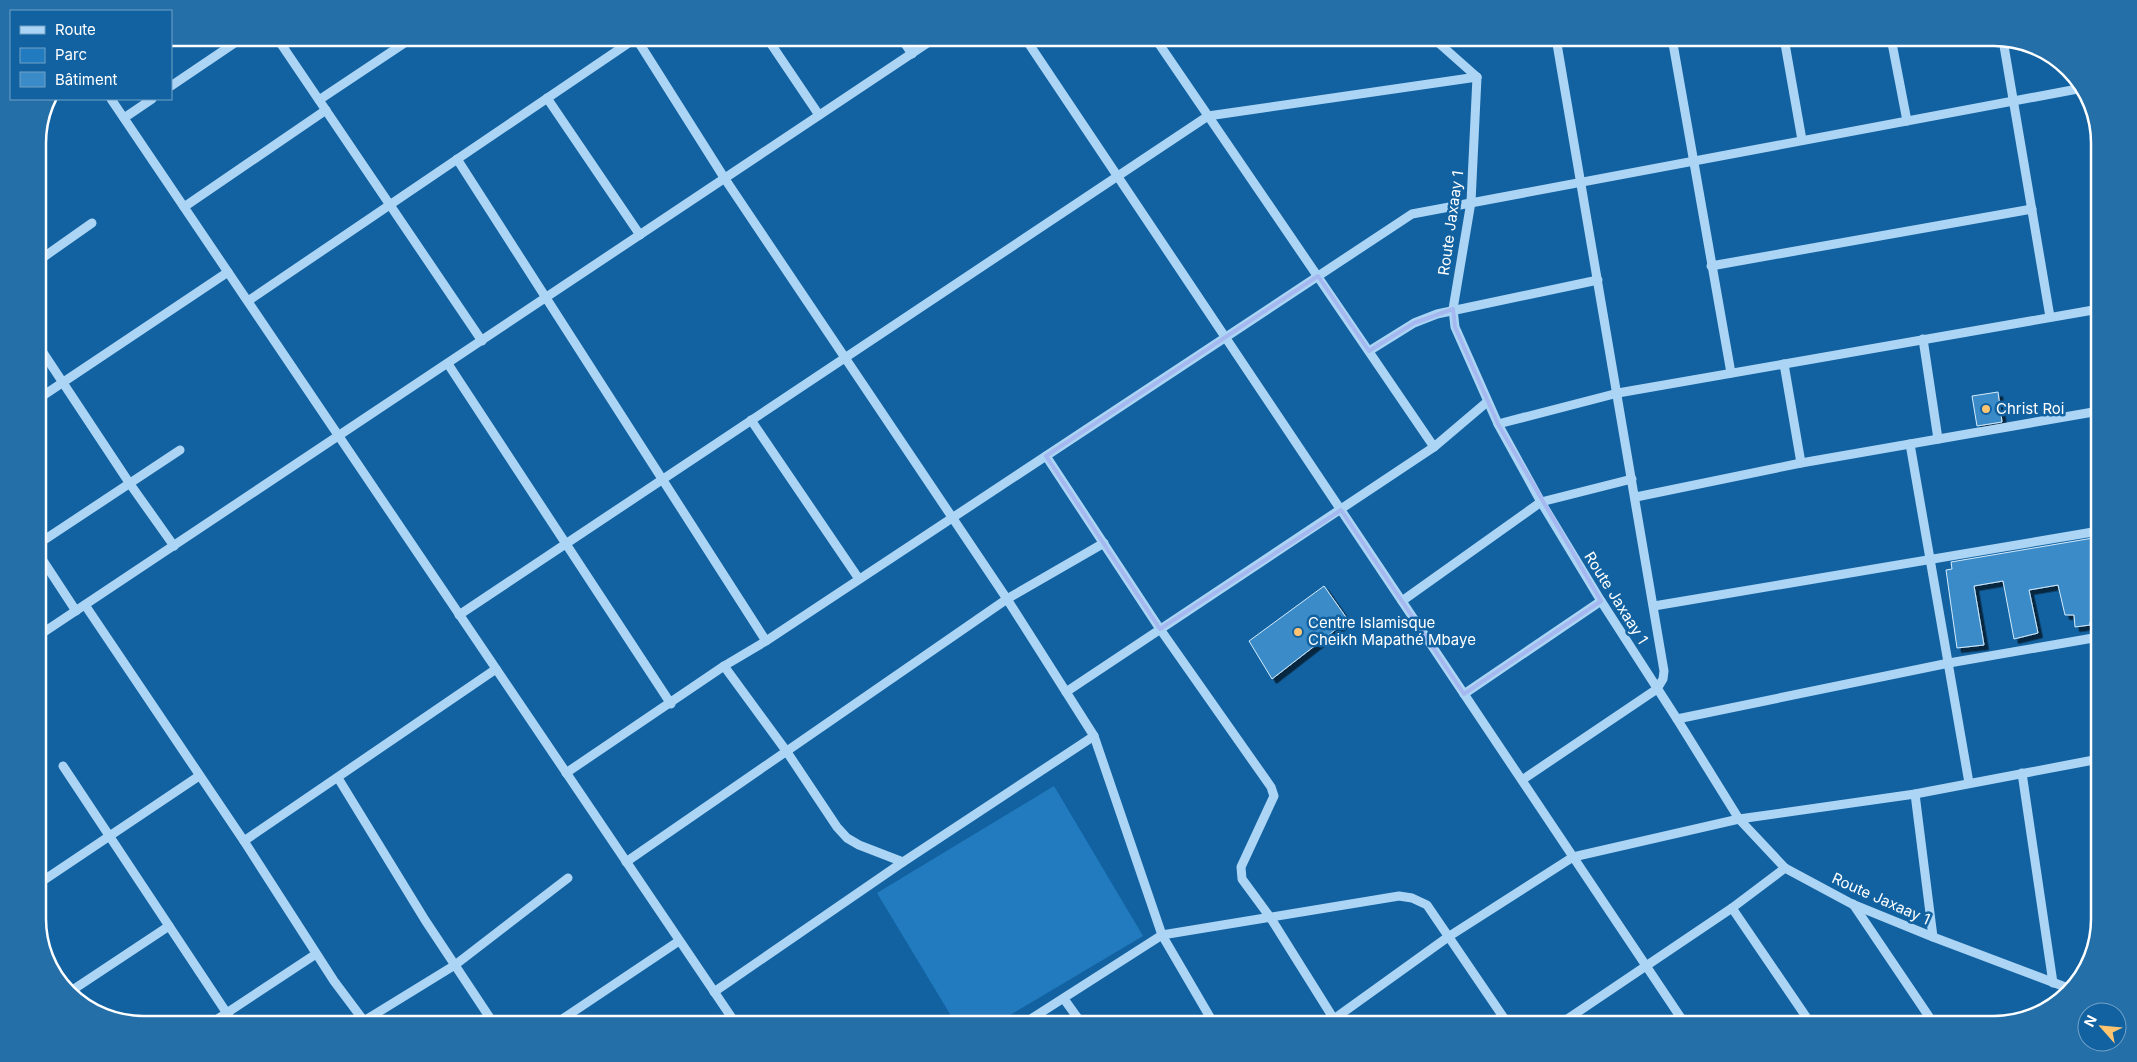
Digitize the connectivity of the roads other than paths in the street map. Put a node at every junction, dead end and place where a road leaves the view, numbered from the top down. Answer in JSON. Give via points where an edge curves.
{"nodes":[{"id":1,"x":230,"y":46,"type":"edge"},
{"id":2,"x":282,"y":46,"type":"edge"},
{"id":3,"x":398,"y":46,"type":"edge"},
{"id":4,"x":624,"y":46,"type":"edge"},
{"id":5,"x":641,"y":46,"type":"edge"},
{"id":6,"x":772,"y":46,"type":"edge"},
{"id":7,"x":906,"y":46,"type":"edge"},
{"id":8,"x":924,"y":46,"type":"edge"},
{"id":9,"x":1030,"y":46,"type":"edge"},
{"id":10,"x":1160,"y":46,"type":"edge"},
{"id":11,"x":1441,"y":46,"type":"edge"},
{"id":12,"x":1557,"y":46,"type":"edge"},
{"id":13,"x":1673,"y":46,"type":"edge"},
{"id":14,"x":1785,"y":46,"type":"edge"},
{"id":15,"x":1893,"y":46,"type":"edge"},
{"id":16,"x":2004,"y":47,"type":"edge"},
{"id":17,"x":912,"y":54,"type":"junction"},
{"id":18,"x":1477,"y":77,"type":"junction"},
{"id":19,"x":172,"y":85,"type":"edge"},
{"id":20,"x":2074,"y":90,"type":"edge"},
{"id":21,"x":548,"y":98,"type":"junction"},
{"id":22,"x":112,"y":100,"type":"edge"},
{"id":23,"x":151,"y":100,"type":"edge"},
{"id":24,"x":319,"y":100,"type":"junction"},
{"id":25,"x":2014,"y":100,"type":"junction"},
{"id":26,"x":326,"y":110,"type":"junction"},
{"id":27,"x":819,"y":115,"type":"junction"},
{"id":28,"x":1208,"y":116,"type":"junction"},
{"id":29,"x":124,"y":118,"type":"junction"},
{"id":30,"x":1907,"y":121,"type":"junction"},
{"id":31,"x":1802,"y":140,"type":"junction"},
{"id":32,"x":457,"y":159,"type":"junction"},
{"id":33,"x":1695,"y":161,"type":"junction"},
{"id":34,"x":1118,"y":176,"type":"junction"},
{"id":35,"x":725,"y":179,"type":"junction"},
{"id":36,"x":1581,"y":182,"type":"junction"},
{"id":37,"x":1471,"y":202,"type":"junction"},
{"id":38,"x":390,"y":204,"type":"junction"},
{"id":39,"x":184,"y":207,"type":"junction"},
{"id":40,"x":2032,"y":209,"type":"junction"},
{"id":41,"x":92,"y":224,"type":"dead end"},
{"id":42,"x":640,"y":235,"type":"junction"},
{"id":43,"x":46,"y":256,"type":"edge"},
{"id":44,"x":1711,"y":266,"type":"junction"},
{"id":45,"x":228,"y":272,"type":"junction"},
{"id":46,"x":1318,"y":276,"type":"junction"},
{"id":47,"x":1598,"y":280,"type":"junction"},
{"id":48,"x":546,"y":298,"type":"junction"},
{"id":49,"x":248,"y":301,"type":"junction"},
{"id":50,"x":1453,"y":309,"type":"junction"},
{"id":51,"x":2091,"y":309,"type":"edge"},
{"id":52,"x":2050,"y":317,"type":"junction"},
{"id":53,"x":1225,"y":337,"type":"junction"},
{"id":54,"x":1923,"y":340,"type":"junction"},
{"id":55,"x":482,"y":341,"type":"junction"},
{"id":56,"x":1369,"y":351,"type":"junction"},
{"id":57,"x":46,"y":358,"type":"edge"},
{"id":58,"x":845,"y":358,"type":"junction"},
{"id":59,"x":448,"y":364,"type":"junction"},
{"id":60,"x":1784,"y":364,"type":"junction"},
{"id":61,"x":1731,"y":373,"type":"junction"},
{"id":62,"x":62,"y":383,"type":"junction"},
{"id":63,"x":1618,"y":393,"type":"junction"},
{"id":64,"x":46,"y":394,"type":"edge"},
{"id":65,"x":1488,"y":402,"type":"junction"},
{"id":66,"x":2091,"y":412,"type":"edge"},
{"id":67,"x":751,"y":420,"type":"junction"},
{"id":68,"x":1498,"y":424,"type":"junction"},
{"id":69,"x":339,"y":436,"type":"junction"},
{"id":70,"x":1938,"y":439,"type":"junction"},
{"id":71,"x":1910,"y":444,"type":"junction"},
{"id":72,"x":1434,"y":447,"type":"junction"},
{"id":73,"x":180,"y":450,"type":"dead end"},
{"id":74,"x":1046,"y":456,"type":"junction"},
{"id":75,"x":1801,"y":463,"type":"junction"},
{"id":76,"x":662,"y":479,"type":"junction"},
{"id":77,"x":1632,"y":479,"type":"junction"},
{"id":78,"x":130,"y":484,"type":"junction"},
{"id":79,"x":1636,"y":497,"type":"junction"},
{"id":80,"x":1541,"y":502,"type":"junction"},
{"id":81,"x":1341,"y":510,"type":"junction"},
{"id":82,"x":952,"y":518,"type":"junction"},
{"id":83,"x":2091,"y":532,"type":"edge"},
{"id":84,"x":46,"y":539,"type":"edge"},
{"id":85,"x":1104,"y":543,"type":"junction"},
{"id":86,"x":566,"y":544,"type":"junction"},
{"id":87,"x":174,"y":546,"type":"junction"},
{"id":88,"x":1930,"y":559,"type":"junction"},
{"id":89,"x":46,"y":565,"type":"edge"},
{"id":90,"x":859,"y":580,"type":"junction"},
{"id":91,"x":1007,"y":599,"type":"junction"},
{"id":92,"x":1402,"y":601,"type":"junction"},
{"id":93,"x":1601,"y":601,"type":"junction"},
{"id":94,"x":85,"y":605,"type":"junction"},
{"id":95,"x":1654,"y":606,"type":"junction"},
{"id":96,"x":76,"y":611,"type":"junction"},
{"id":97,"x":459,"y":615,"type":"junction"},
{"id":98,"x":1160,"y":629,"type":"junction"},
{"id":99,"x":46,"y":631,"type":"edge"},
{"id":100,"x":2091,"y":638,"type":"edge"},
{"id":101,"x":766,"y":641,"type":"junction"},
{"id":102,"x":1949,"y":663,"type":"junction"},
{"id":103,"x":724,"y":666,"type":"junction"},
{"id":104,"x":496,"y":669,"type":"junction"},
{"id":105,"x":1658,"y":689,"type":"junction"},
{"id":106,"x":1066,"y":692,"type":"junction"},
{"id":107,"x":1464,"y":694,"type":"junction"},
{"id":108,"x":671,"y":704,"type":"junction"},
{"id":109,"x":1677,"y":719,"type":"junction"},
{"id":110,"x":1094,"y":736,"type":"junction"},
{"id":111,"x":787,"y":752,"type":"junction"},
{"id":112,"x":2091,"y":761,"type":"edge"},
{"id":113,"x":63,"y":766,"type":"dead end"},
{"id":114,"x":566,"y":773,"type":"junction"},
{"id":115,"x":2022,"y":774,"type":"junction"},
{"id":116,"x":199,"y":776,"type":"junction"},
{"id":117,"x":338,"y":778,"type":"junction"},
{"id":118,"x":1522,"y":780,"type":"junction"},
{"id":119,"x":1969,"y":783,"type":"junction"},
{"id":120,"x":1915,"y":794,"type":"junction"},
{"id":121,"x":1738,"y":819,"type":"junction"},
{"id":122,"x":109,"y":836,"type":"junction"},
{"id":123,"x":244,"y":841,"type":"junction"},
{"id":124,"x":1574,"y":858,"type":"junction"},
{"id":125,"x":626,"y":862,"type":"junction"},
{"id":126,"x":903,"y":862,"type":"junction"},
{"id":127,"x":1785,"y":868,"type":"junction"},
{"id":128,"x":568,"y":878,"type":"dead end"},
{"id":129,"x":46,"y":879,"type":"edge"},
{"id":130,"x":1852,"y":904,"type":"junction"},
{"id":131,"x":1732,"y":908,"type":"junction"},
{"id":132,"x":1270,"y":917,"type":"junction"},
{"id":133,"x":169,"y":926,"type":"junction"},
{"id":134,"x":1162,"y":935,"type":"junction"},
{"id":135,"x":1934,"y":937,"type":"junction"},
{"id":136,"x":1448,"y":938,"type":"junction"},
{"id":137,"x":680,"y":941,"type":"junction"},
{"id":138,"x":316,"y":954,"type":"junction"},
{"id":139,"x":455,"y":965,"type":"junction"},
{"id":140,"x":1646,"y":966,"type":"junction"},
{"id":141,"x":2053,"y":983,"type":"junction"},
{"id":142,"x":2064,"y":986,"type":"edge"},
{"id":143,"x":75,"y":988,"type":"edge"},
{"id":144,"x":714,"y":992,"type":"junction"},
{"id":145,"x":1064,"y":999,"type":"junction"},
{"id":146,"x":226,"y":1013,"type":"junction"},
{"id":147,"x":222,"y":1016,"type":"edge"},
{"id":148,"x":228,"y":1016,"type":"edge"},
{"id":149,"x":357,"y":1016,"type":"edge"},
{"id":150,"x":373,"y":1016,"type":"edge"},
{"id":151,"x":489,"y":1016,"type":"edge"},
{"id":152,"x":567,"y":1016,"type":"edge"},
{"id":153,"x":730,"y":1016,"type":"edge"},
{"id":154,"x":1036,"y":1016,"type":"edge"},
{"id":155,"x":1076,"y":1016,"type":"edge"},
{"id":156,"x":1209,"y":1016,"type":"edge"},
{"id":157,"x":1331,"y":1016,"type":"edge"},
{"id":158,"x":1343,"y":1016,"type":"edge"},
{"id":159,"x":1502,"y":1016,"type":"edge"},
{"id":160,"x":1572,"y":1016,"type":"edge"},
{"id":161,"x":1680,"y":1016,"type":"edge"},
{"id":162,"x":1806,"y":1016,"type":"edge"},
{"id":163,"x":1929,"y":1016,"type":"edge"}],
"edges":[{"from":1,"to":19,"type":"street"},
{"from":2,"to":24,"type":"street"},
{"from":3,"to":24,"type":"street"},
{"from":4,"to":21,"type":"street"},
{"from":5,"to":35,"type":"street"},
{"from":6,"to":27,"type":"street"},
{"from":7,"to":17,"type":"street"},
{"from":8,"to":17,"type":"street"},
{"from":9,"to":34,"type":"street"},
{"from":10,"to":28,"type":"street"},
{"from":11,"to":18,"type":"street"},
{"from":12,"to":36,"type":"street"},
{"from":13,"to":33,"type":"street"},
{"from":14,"to":31,"type":"street"},
{"from":15,"to":30,"type":"street"},
{"from":16,"to":25,"type":"street"},
{"from":17,"to":27,"type":"street"},
{"from":18,"to":28,"type":"street"},
{"from":18,"to":37,"type":"street","name":"Route Jaxaay 1"},
{"from":20,"to":25,"type":"street"},
{"from":21,"to":32,"type":"street"},
{"from":21,"to":42,"type":"street"},
{"from":22,"to":29,"type":"street"},
{"from":23,"to":29,"type":"street"},
{"from":24,"to":26,"type":"street"},
{"from":25,"to":30,"type":"street"},
{"from":25,"to":40,"type":"street"},
{"from":26,"to":38,"type":"street"},
{"from":26,"to":39,"type":"street"},
{"from":27,"to":35,"type":"street"},
{"from":28,"to":34,"type":"street"},
{"from":28,"to":46,"type":"street"},
{"from":29,"to":39,"type":"street"},
{"from":30,"to":31,"type":"street"},
{"from":31,"to":33,"type":"street"},
{"from":32,"to":38,"type":"street"},
{"from":32,"to":48,"type":"street"},
{"from":33,"to":36,"type":"street"},
{"from":33,"to":44,"type":"street"},
{"from":34,"to":53,"type":"street"},
{"from":34,"to":58,"type":"street"},
{"from":35,"to":42,"type":"street"},
{"from":35,"to":58,"type":"street"},
{"from":36,"to":37,"type":"street"},
{"from":36,"to":47,"type":"street"},
{"from":37,"to":46,"type":"street","via":[[1412,214]]},
{"from":37,"to":50,"type":"street","name":"Route Jaxaay 1"},
{"from":38,"to":49,"type":"street"},
{"from":38,"to":55,"type":"street"},
{"from":39,"to":45,"type":"street"},
{"from":40,"to":44,"type":"street"},
{"from":40,"to":52,"type":"street"},
{"from":41,"to":43,"type":"street"},
{"from":42,"to":48,"type":"street"},
{"from":44,"to":61,"type":"street"},
{"from":45,"to":49,"type":"street"},
{"from":45,"to":62,"type":"street"},
{"from":46,"to":53,"type":"street"},
{"from":46,"to":56,"type":"street"},
{"from":47,"to":50,"type":"street"},
{"from":47,"to":63,"type":"street"},
{"from":48,"to":55,"type":"street"},
{"from":48,"to":76,"type":"street"},
{"from":49,"to":69,"type":"street"},
{"from":50,"to":56,"type":"street","via":[[1414,323]]},
{"from":50,"to":65,"type":"street","name":"Route Jaxaay 1","via":[[1455,327]]},
{"from":51,"to":52,"type":"street"},
{"from":52,"to":54,"type":"street"},
{"from":53,"to":74,"type":"street"},
{"from":53,"to":81,"type":"street"},
{"from":54,"to":60,"type":"street"},
{"from":54,"to":70,"type":"street"},
{"from":55,"to":59,"type":"street"},
{"from":56,"to":72,"type":"street"},
{"from":57,"to":62,"type":"street"},
{"from":58,"to":67,"type":"street"},
{"from":58,"to":82,"type":"street"},
{"from":59,"to":69,"type":"street"},
{"from":59,"to":86,"type":"street"},
{"from":60,"to":61,"type":"street"},
{"from":60,"to":75,"type":"street"},
{"from":61,"to":63,"type":"street"},
{"from":62,"to":64,"type":"street"},
{"from":62,"to":78,"type":"street"},
{"from":63,"to":68,"type":"street"},
{"from":63,"to":77,"type":"street"},
{"from":65,"to":68,"type":"street","name":"Route Jaxaay 1"},
{"from":65,"to":72,"type":"street"},
{"from":66,"to":70,"type":"street"},
{"from":67,"to":76,"type":"street"},
{"from":67,"to":90,"type":"street"},
{"from":68,"to":80,"type":"street","name":"Route Jaxaay 1"},
{"from":69,"to":87,"type":"street"},
{"from":69,"to":97,"type":"street"},
{"from":70,"to":71,"type":"street"},
{"from":71,"to":75,"type":"street"},
{"from":71,"to":88,"type":"street"},
{"from":72,"to":81,"type":"street"},
{"from":73,"to":78,"type":"street"},
{"from":74,"to":82,"type":"street"},
{"from":74,"to":85,"type":"street"},
{"from":75,"to":79,"type":"street"},
{"from":76,"to":86,"type":"street"},
{"from":76,"to":101,"type":"street"},
{"from":77,"to":79,"type":"street"},
{"from":77,"to":80,"type":"street"},
{"from":78,"to":84,"type":"street"},
{"from":78,"to":87,"type":"street"},
{"from":79,"to":95,"type":"street"},
{"from":80,"to":92,"type":"street"},
{"from":80,"to":93,"type":"street","name":"Route Jaxaay 1"},
{"from":81,"to":92,"type":"street"},
{"from":81,"to":98,"type":"street"},
{"from":82,"to":90,"type":"street"},
{"from":82,"to":91,"type":"street"},
{"from":83,"to":88,"type":"street"},
{"from":85,"to":91,"type":"street"},
{"from":85,"to":98,"type":"street"},
{"from":86,"to":97,"type":"street"},
{"from":86,"to":108,"type":"street"},
{"from":87,"to":94,"type":"street"},
{"from":88,"to":95,"type":"street"},
{"from":88,"to":102,"type":"street"},
{"from":89,"to":96,"type":"street"},
{"from":90,"to":101,"type":"street"},
{"from":91,"to":106,"type":"street"},
{"from":91,"to":111,"type":"street"},
{"from":92,"to":107,"type":"street"},
{"from":93,"to":105,"type":"street","name":"Route Jaxaay 1"},
{"from":93,"to":107,"type":"street"},
{"from":94,"to":96,"type":"street"},
{"from":94,"to":116,"type":"street"},
{"from":95,"to":105,"type":"street","via":[[1664,671]]},
{"from":96,"to":99,"type":"street"},
{"from":97,"to":104,"type":"street"},
{"from":98,"to":106,"type":"street"},
{"from":98,"to":132,"type":"street","via":[[1271,787],[1274,796],[1241,867],[1242,879]]},
{"from":100,"to":102,"type":"street"},
{"from":101,"to":103,"type":"street"},
{"from":102,"to":109,"type":"street"},
{"from":102,"to":119,"type":"street"},
{"from":103,"to":108,"type":"street"},
{"from":103,"to":111,"type":"street"},
{"from":104,"to":114,"type":"street"},
{"from":104,"to":117,"type":"street"},
{"from":105,"to":109,"type":"street","name":"Route Jaxaay 1"},
{"from":105,"to":118,"type":"street"},
{"from":106,"to":110,"type":"street"},
{"from":107,"to":118,"type":"street"},
{"from":108,"to":114,"type":"street"},
{"from":109,"to":121,"type":"street","name":"Route Jaxaay 1"},
{"from":110,"to":126,"type":"street"},
{"from":110,"to":134,"type":"street"},
{"from":111,"to":125,"type":"street"},
{"from":111,"to":126,"type":"street","via":[[847,838]]},
{"from":112,"to":115,"type":"street"},
{"from":113,"to":122,"type":"street"},
{"from":114,"to":125,"type":"street"},
{"from":115,"to":119,"type":"street"},
{"from":115,"to":141,"type":"street"},
{"from":116,"to":122,"type":"street"},
{"from":116,"to":123,"type":"street"},
{"from":117,"to":123,"type":"street"},
{"from":117,"to":139,"type":"street"},
{"from":118,"to":124,"type":"street"},
{"from":119,"to":120,"type":"street"},
{"from":120,"to":121,"type":"street"},
{"from":120,"to":135,"type":"street"},
{"from":121,"to":124,"type":"street"},
{"from":121,"to":127,"type":"street","name":"Route Jaxaay 1"},
{"from":122,"to":129,"type":"street"},
{"from":122,"to":133,"type":"street"},
{"from":123,"to":138,"type":"street"},
{"from":124,"to":136,"type":"street"},
{"from":124,"to":140,"type":"street"},
{"from":125,"to":137,"type":"street"},
{"from":126,"to":144,"type":"street"},
{"from":127,"to":130,"type":"street","name":"Route Jaxaay 1"},
{"from":127,"to":131,"type":"street"},
{"from":128,"to":139,"type":"street"},
{"from":130,"to":135,"type":"street","name":"Route Jaxaay 1"},
{"from":130,"to":163,"type":"street"},
{"from":131,"to":140,"type":"street"},
{"from":131,"to":162,"type":"street"},
{"from":132,"to":134,"type":"street"},
{"from":132,"to":136,"type":"street","via":[[1399,896],[1427,905]]},
{"from":132,"to":157,"type":"street"},
{"from":133,"to":143,"type":"street"},
{"from":133,"to":146,"type":"street"},
{"from":134,"to":145,"type":"street"},
{"from":134,"to":156,"type":"street"},
{"from":135,"to":141,"type":"street","name":"Route Jaxaay 1"},
{"from":136,"to":158,"type":"street"},
{"from":136,"to":159,"type":"street"},
{"from":137,"to":144,"type":"street"},
{"from":137,"to":152,"type":"street"},
{"from":138,"to":146,"type":"street"},
{"from":138,"to":149,"type":"street"},
{"from":139,"to":150,"type":"street"},
{"from":139,"to":151,"type":"street"},
{"from":140,"to":160,"type":"street"},
{"from":140,"to":161,"type":"street"},
{"from":141,"to":142,"type":"street","name":"Route Jaxaay 1"},
{"from":144,"to":153,"type":"street"},
{"from":145,"to":154,"type":"street"},
{"from":145,"to":155,"type":"street"},
{"from":146,"to":147,"type":"street"},
{"from":146,"to":148,"type":"street"}]}
